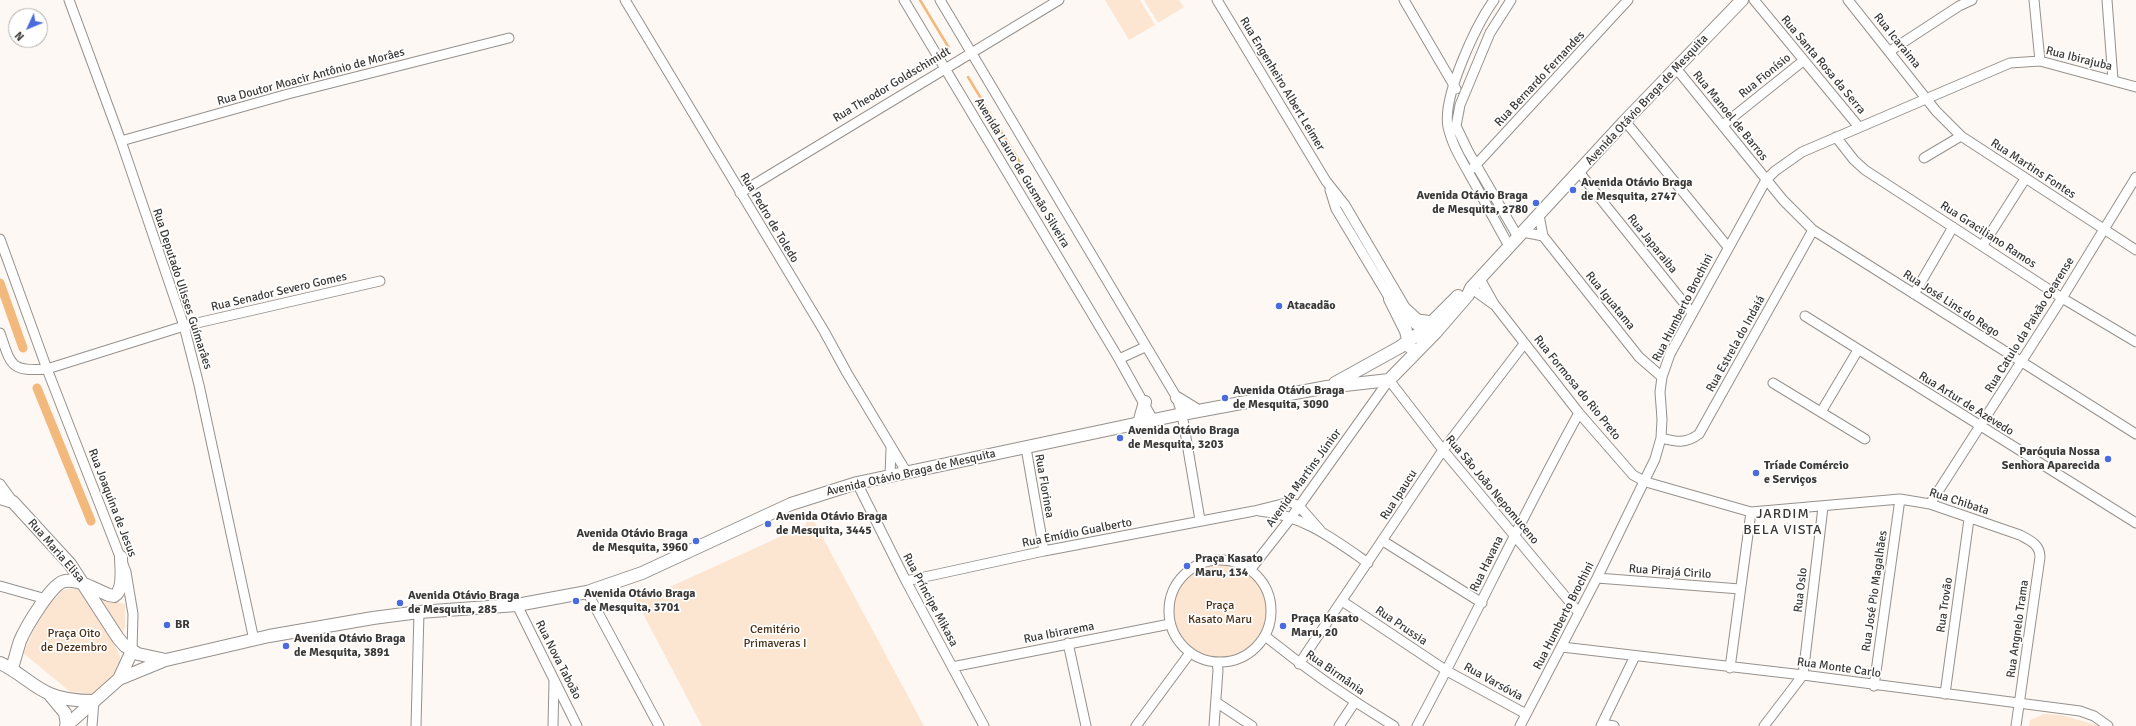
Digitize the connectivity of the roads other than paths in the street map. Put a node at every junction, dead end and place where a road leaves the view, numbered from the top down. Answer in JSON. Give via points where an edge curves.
{"nodes":[{"id":1,"x":69,"y":0,"type":"edge"},
{"id":2,"x":625,"y":0,"type":"edge"},
{"id":3,"x":904,"y":0,"type":"edge"},
{"id":4,"x":940,"y":0,"type":"edge"},
{"id":5,"x":1059,"y":0,"type":"edge"},
{"id":6,"x":1217,"y":0,"type":"edge"},
{"id":7,"x":1404,"y":0,"type":"edge"},
{"id":8,"x":1494,"y":0,"type":"edge"},
{"id":9,"x":1511,"y":0,"type":"edge"},
{"id":10,"x":1628,"y":0,"type":"edge"},
{"id":11,"x":1742,"y":0,"type":"edge"},
{"id":12,"x":1754,"y":0,"type":"edge"},
{"id":13,"x":1848,"y":0,"type":"edge"},
{"id":14,"x":1972,"y":0,"type":"edge"},
{"id":15,"x":2034,"y":0,"type":"edge"},
{"id":16,"x":2107,"y":0,"type":"edge"},
{"id":17,"x":509,"y":38,"type":"dead end"},
{"id":18,"x":971,"y":52,"type":"junction"},
{"id":19,"x":1890,"y":52,"type":"junction"},
{"id":20,"x":2040,"y":61,"type":"junction"},
{"id":21,"x":1803,"y":62,"type":"junction"},
{"id":22,"x":945,"y":67,"type":"junction"},
{"id":23,"x":1675,"y":67,"type":"junction"},
{"id":24,"x":2113,"y":80,"type":"junction"},
{"id":25,"x":1454,"y":87,"type":"junction"},
{"id":26,"x":2136,"y":87,"type":"edge"},
{"id":27,"x":1463,"y":96,"type":"junction"},
{"id":28,"x":1926,"y":98,"type":"junction"},
{"id":29,"x":1625,"y":120,"type":"junction"},
{"id":30,"x":1724,"y":125,"type":"junction"},
{"id":31,"x":1859,"y":127,"type":"junction"},
{"id":32,"x":1961,"y":136,"type":"junction"},
{"id":33,"x":1836,"y":137,"type":"junction"},
{"id":34,"x":121,"y":141,"type":"junction"},
{"id":35,"x":1924,"y":158,"type":"dead end"},
{"id":36,"x":1476,"y":165,"type":"junction"},
{"id":37,"x":1469,"y":172,"type":"junction"},
{"id":38,"x":1579,"y":172,"type":"junction"},
{"id":39,"x":2136,"y":177,"type":"edge"},
{"id":40,"x":2025,"y":179,"type":"junction"},
{"id":41,"x":1766,"y":180,"type":"junction"},
{"id":42,"x":1326,"y":181,"type":"junction"},
{"id":43,"x":740,"y":193,"type":"junction"},
{"id":44,"x":1539,"y":215,"type":"junction"},
{"id":45,"x":1953,"y":227,"type":"junction"},
{"id":46,"x":2104,"y":229,"type":"junction"},
{"id":47,"x":1813,"y":230,"type":"junction"},
{"id":48,"x":1520,"y":235,"type":"junction"},
{"id":49,"x":1543,"y":236,"type":"junction"},
{"id":50,"x":0,"y":239,"type":"edge"},
{"id":51,"x":1983,"y":245,"type":"junction"},
{"id":52,"x":1509,"y":246,"type":"junction"},
{"id":53,"x":1728,"y":247,"type":"junction"},
{"id":54,"x":2136,"y":250,"type":"edge"},
{"id":55,"x":1480,"y":278,"type":"junction"},
{"id":56,"x":380,"y":281,"type":"dead end"},
{"id":57,"x":1471,"y":288,"type":"junction"},
{"id":58,"x":1914,"y":294,"type":"junction"},
{"id":59,"x":2062,"y":298,"type":"junction"},
{"id":60,"x":1390,"y":299,"type":"junction"},
{"id":61,"x":1494,"y":304,"type":"junction"},
{"id":62,"x":1692,"y":313,"type":"junction"},
{"id":63,"x":1805,"y":316,"type":"dead end"},
{"id":64,"x":184,"y":326,"type":"junction"},
{"id":65,"x":1435,"y":326,"type":"junction"},
{"id":66,"x":1424,"y":330,"type":"junction"},
{"id":67,"x":0,"y":333,"type":"edge"},
{"id":68,"x":2136,"y":342,"type":"edge"},
{"id":69,"x":1409,"y":344,"type":"junction"},
{"id":70,"x":1524,"y":344,"type":"junction"},
{"id":71,"x":1145,"y":347,"type":"junction"},
{"id":72,"x":1858,"y":350,"type":"junction"},
{"id":73,"x":1119,"y":359,"type":"junction"},
{"id":74,"x":2021,"y":363,"type":"junction"},
{"id":75,"x":47,"y":369,"type":"junction"},
{"id":76,"x":1662,"y":377,"type":"junction"},
{"id":77,"x":1389,"y":380,"type":"junction"},
{"id":78,"x":1773,"y":383,"type":"dead end"},
{"id":79,"x":1327,"y":387,"type":"junction"},
{"id":80,"x":1177,"y":398,"type":"junction"},
{"id":81,"x":1145,"y":402,"type":"junction"},
{"id":82,"x":1198,"y":411,"type":"junction"},
{"id":83,"x":1821,"y":412,"type":"junction"},
{"id":84,"x":1579,"y":413,"type":"junction"},
{"id":85,"x":1182,"y":414,"type":"junction"},
{"id":86,"x":1153,"y":420,"type":"junction"},
{"id":87,"x":1139,"y":423,"type":"junction"},
{"id":88,"x":1980,"y":427,"type":"junction"},
{"id":89,"x":2136,"y":434,"type":"edge"},
{"id":90,"x":1661,"y":438,"type":"junction"},
{"id":91,"x":1865,"y":439,"type":"dead end"},
{"id":92,"x":1026,"y":448,"type":"junction"},
{"id":93,"x":891,"y":449,"type":"junction"},
{"id":94,"x":1443,"y":450,"type":"junction"},
{"id":95,"x":907,"y":473,"type":"junction"},
{"id":96,"x":890,"y":476,"type":"junction"},
{"id":97,"x":1646,"y":482,"type":"junction"},
{"id":98,"x":857,"y":483,"type":"junction"},
{"id":99,"x":0,"y":484,"type":"edge"},
{"id":100,"x":0,"y":498,"type":"edge"},
{"id":101,"x":1900,"y":500,"type":"junction"},
{"id":102,"x":13,"y":502,"type":"junction"},
{"id":103,"x":1930,"y":504,"type":"junction"},
{"id":104,"x":1300,"y":506,"type":"junction"},
{"id":105,"x":1823,"y":507,"type":"junction"},
{"id":106,"x":1254,"y":511,"type":"junction"},
{"id":107,"x":1751,"y":512,"type":"junction"},
{"id":108,"x":1290,"y":519,"type":"junction"},
{"id":109,"x":1969,"y":519,"type":"junction"},
{"id":110,"x":1200,"y":520,"type":"junction"},
{"id":111,"x":2136,"y":523,"type":"edge"},
{"id":112,"x":1320,"y":530,"type":"junction"},
{"id":113,"x":1514,"y":537,"type":"junction"},
{"id":114,"x":1383,"y":541,"type":"junction"},
{"id":115,"x":1044,"y":551,"type":"junction"},
{"id":116,"x":121,"y":557,"type":"junction"},
{"id":117,"x":2040,"y":557,"type":"joint"},
{"id":118,"x":1368,"y":563,"type":"junction"},
{"id":119,"x":1250,"y":570,"type":"junction"},
{"id":120,"x":1597,"y":578,"type":"junction"},
{"id":121,"x":906,"y":581,"type":"junction"},
{"id":122,"x":84,"y":584,"type":"junction"},
{"id":123,"x":0,"y":586,"type":"edge"},
{"id":124,"x":1740,"y":589,"type":"junction"},
{"id":125,"x":587,"y":592,"type":"junction"},
{"id":126,"x":46,"y":598,"type":"junction"},
{"id":127,"x":1342,"y":601,"type":"junction"},
{"id":128,"x":1482,"y":603,"type":"junction"},
{"id":129,"x":517,"y":605,"type":"junction"},
{"id":130,"x":419,"y":612,"type":"junction"},
{"id":131,"x":1579,"y":613,"type":"junction"},
{"id":132,"x":1170,"y":624,"type":"junction"},
{"id":133,"x":1265,"y":636,"type":"junction"},
{"id":134,"x":254,"y":640,"type":"junction"},
{"id":135,"x":1068,"y":643,"type":"junction"},
{"id":136,"x":1562,"y":647,"type":"junction"},
{"id":137,"x":132,"y":651,"type":"junction"},
{"id":138,"x":1190,"y":653,"type":"junction"},
{"id":139,"x":1635,"y":656,"type":"junction"},
{"id":140,"x":166,"y":660,"type":"junction"},
{"id":141,"x":1217,"y":662,"type":"junction"},
{"id":142,"x":0,"y":663,"type":"edge"},
{"id":143,"x":1299,"y":664,"type":"junction"},
{"id":144,"x":952,"y":667,"type":"junction"},
{"id":145,"x":12,"y":668,"type":"junction"},
{"id":146,"x":1730,"y":668,"type":"junction"},
{"id":147,"x":1447,"y":671,"type":"junction"},
{"id":148,"x":1803,"y":675,"type":"junction"},
{"id":149,"x":554,"y":677,"type":"junction"},
{"id":150,"x":119,"y":679,"type":"junction"},
{"id":151,"x":1874,"y":686,"type":"junction"},
{"id":152,"x":49,"y":694,"type":"junction"},
{"id":153,"x":1945,"y":694,"type":"junction"},
{"id":154,"x":94,"y":701,"type":"junction"},
{"id":155,"x":1216,"y":702,"type":"junction"},
{"id":156,"x":1354,"y":702,"type":"junction"},
{"id":157,"x":2020,"y":704,"type":"junction"},
{"id":158,"x":1526,"y":714,"type":"junction"},
{"id":159,"x":1601,"y":725,"type":"edge"},
{"id":160,"x":68,"y":726,"type":"edge"},
{"id":161,"x":92,"y":726,"type":"edge"},
{"id":162,"x":416,"y":726,"type":"edge"},
{"id":163,"x":553,"y":726,"type":"edge"},
{"id":164,"x":577,"y":726,"type":"edge"},
{"id":165,"x":659,"y":726,"type":"edge"},
{"id":166,"x":984,"y":726,"type":"edge"},
{"id":167,"x":1086,"y":726,"type":"edge"},
{"id":168,"x":1136,"y":726,"type":"edge"},
{"id":169,"x":1214,"y":726,"type":"edge"},
{"id":170,"x":1252,"y":726,"type":"edge"},
{"id":171,"x":1339,"y":726,"type":"edge"},
{"id":172,"x":1394,"y":726,"type":"edge"},
{"id":173,"x":1418,"y":726,"type":"edge"},
{"id":174,"x":1520,"y":726,"type":"edge"},
{"id":175,"x":1614,"y":726,"type":"edge"},
{"id":176,"x":1764,"y":726,"type":"edge"},
{"id":177,"x":2016,"y":726,"type":"edge"},
{"id":178,"x":2108,"y":726,"type":"edge"}],
"edges":[{"from":1,"to":34,"type":"street","name":"Rua Deputado Ulisses Guímarâes"},
{"from":2,"to":43,"type":"street","name":"Rua Pedro de Toledo"},
{"from":3,"to":22,"type":"street","name":"Avenida Lauro de Gusmão Silveira"},
{"from":4,"to":18,"type":"street","name":"Avenida Lauro de Gusmão Silveira"},
{"from":5,"to":18,"type":"street","name":"Rua Theodor Goldschimidt"},
{"from":6,"to":42,"type":"street","name":"Rua Engenheiro Albert Leimer"},
{"from":7,"to":25,"type":"street"},
{"from":8,"to":25,"type":"street","via":[[1474,33]]},
{"from":9,"to":27,"type":"street","via":[[1495,22]]},
{"from":10,"to":36,"type":"street","name":"Rua Bernardo Fernandes"},
{"from":11,"to":23,"type":"main road","name":"Avenida Otávio Braga de Mesquita"},
{"from":12,"to":21,"type":"street","name":"Rua Santa Rosa da Serra"},
{"from":13,"to":19,"type":"street","name":"Rua Icaraima"},
{"from":14,"to":19,"type":"street"},
{"from":15,"to":20,"type":"street"},
{"from":16,"to":24,"type":"street"},
{"from":17,"to":34,"type":"street","name":"Rua Doutor Moacir Antônio de Morâes","via":[[288,94]]},
{"from":18,"to":22,"type":"street","name":"Rua Theodor Goldschimidt"},
{"from":18,"to":71,"type":"street","name":"Avenida Lauro de Gusmão Silveira"},
{"from":19,"to":28,"type":"street","name":"Rua Icaraima"},
{"from":20,"to":24,"type":"street","name":"Rua Ibirajuba"},
{"from":20,"to":28,"type":"street","name":"Rua Ibirajuba","via":[[2010,63]]},
{"from":21,"to":30,"type":"street","name":"Rua Fionísio"},
{"from":21,"to":31,"type":"street","name":"Rua Santa Rosa da Serra"},
{"from":22,"to":43,"type":"street","name":"Rua Theodor Goldschimidt"},
{"from":22,"to":73,"type":"street","name":"Avenida Lauro de Gusmão Silveira"},
{"from":23,"to":29,"type":"main road","name":"Avenida Otávio Braga de Mesquita"},
{"from":23,"to":30,"type":"street","name":"Rua Manoel de Barros"},
{"from":24,"to":26,"type":"street","name":"Rua Ibirajuba"},
{"from":25,"to":27,"type":"street"},
{"from":25,"to":37,"type":"street","via":[[1449,104],[1448,125],[1456,150]]},
{"from":27,"to":36,"type":"street","via":[[1457,111],[1456,126]]},
{"from":28,"to":31,"type":"street","name":"Rua Humberto Brochini"},
{"from":28,"to":32,"type":"street","name":"Rua Martins Fontes"},
{"from":29,"to":38,"type":"main road","name":"Avenida Otávio Braga de Mesquita"},
{"from":29,"to":53,"type":"street"},
{"from":30,"to":41,"type":"street","name":"Rua Manoel de Barros"},
{"from":31,"to":33,"type":"street","name":"Rua Humberto Brochini"},
{"from":32,"to":35,"type":"street"},
{"from":32,"to":40,"type":"street","name":"Rua Martins Fontes"},
{"from":33,"to":41,"type":"street","name":"Rua Humberto Brochini","via":[[1802,152]]},
{"from":33,"to":45,"type":"street","name":"Rua Graciliano Ramos","via":[[1865,170]]},
{"from":34,"to":64,"type":"street","name":"Rua Deputado Ulisses Guímarâes"},
{"from":36,"to":37,"type":"street","name":"Rua Bernardo Fernandes"},
{"from":36,"to":48,"type":"street"},
{"from":37,"to":52,"type":"street"},
{"from":38,"to":44,"type":"main road","name":"Avenida Otávio Braga de Mesquita"},
{"from":38,"to":62,"type":"street","name":"Rua Japaraiba"},
{"from":39,"to":46,"type":"street","name":"Rua Catulo da Paixão Cearense"},
{"from":40,"to":46,"type":"street","name":"Rua Martins Fontes"},
{"from":40,"to":51,"type":"street"},
{"from":41,"to":47,"type":"street","name":"Rua José Lins do Rego"},
{"from":41,"to":53,"type":"street","name":"Rua Humberto Brochini"},
{"from":42,"to":60,"type":"street","name":"Rua Engenheiro Albert Leimer","via":[[1336,208]]},
{"from":42,"to":65,"type":"street","name":"Rua Engenheiro Albert Leimer","via":[[1345,205],[1405,306],[1418,318]]},
{"from":43,"to":93,"type":"street","name":"Rua Pedro de Toledo","via":[[824,331]]},
{"from":44,"to":48,"type":"main road","name":"Avenida Otávio Braga de Mesquita"},
{"from":44,"to":49,"type":"street","name":"Rua Iguatama"},
{"from":45,"to":51,"type":"street","name":"Rua Graciliano Ramos"},
{"from":45,"to":58,"type":"street"},
{"from":46,"to":54,"type":"street","name":"Rua Martins Fontes"},
{"from":46,"to":59,"type":"street","name":"Rua Catulo da Paixão Cearense"},
{"from":47,"to":58,"type":"street","name":"Rua José Lins do Rego"},
{"from":47,"to":90,"type":"street","name":"Rua Estrela do Indaiá","via":[[1699,434],[1684,442]]},
{"from":48,"to":49,"type":"street"},
{"from":48,"to":52,"type":"main road","name":"Avenida Otávio Braga de Mesquita"},
{"from":49,"to":76,"type":"street","name":"Rua Iguatama","via":[[1640,357]]},
{"from":50,"to":75,"type":"street","name":"Rua Joaquina de Jesus"},
{"from":51,"to":59,"type":"street","name":"Rua Graciliano Ramos"},
{"from":52,"to":55,"type":"main road","name":"Avenida Otávio Braga de Mesquita"},
{"from":53,"to":62,"type":"street","name":"Rua Humberto Brochini"},
{"from":55,"to":57,"type":"main road","name":"Avenida Otávio Braga de Mesquita"},
{"from":55,"to":61,"type":"street","name":"Rua Formosa do Rio Preto"},
{"from":56,"to":64,"type":"street","name":"Rua Senador Severo Gomes"},
{"from":57,"to":61,"type":"street","name":"Rua Formosa do Rio Preto"},
{"from":57,"to":65,"type":"main road","name":"Avenida Otávio Braga de Mesquita","via":[[1464,291]]},
{"from":58,"to":74,"type":"street","name":"Rua José Lins do Rego"},
{"from":59,"to":68,"type":"street","name":"Rua Graciliano Ramos"},
{"from":59,"to":74,"type":"street","name":"Rua Catulo da Paixão Cearense"},
{"from":60,"to":66,"type":"street","name":"Rua Engenheiro Albert Leimer","via":[[1404,316]]},
{"from":60,"to":69,"type":"main road"},
{"from":61,"to":70,"type":"street","name":"Rua Formosa do Rio Preto"},
{"from":62,"to":76,"type":"street","name":"Rua Humberto Brochini","via":[[1670,354]]},
{"from":63,"to":72,"type":"street","name":"Rua Artur de Azevedo"},
{"from":64,"to":75,"type":"street","name":"Rua Senador Severo Gomes"},
{"from":64,"to":134,"type":"street","name":"Rua Deputado Ulisses Guímarâes"},
{"from":65,"to":66,"type":"main road","name":"Avenida Otávio Braga de Mesquita"},
{"from":65,"to":77,"type":"main road","name":"Avenida Otávio Braga de Mesquita"},
{"from":66,"to":69,"type":"main road","name":"Avenida Otávio Braga de Mesquita"},
{"from":67,"to":75,"type":"street","via":[[7,354],[17,368],[27,371]]},
{"from":69,"to":77,"type":"main road"},
{"from":69,"to":79,"type":"main road","name":"Avenida Otávio Braga de Mesquita"},
{"from":70,"to":84,"type":"street","name":"Rua Formosa do Rio Preto"},
{"from":70,"to":94,"type":"street","name":"Rua Ipaucu"},
{"from":71,"to":73,"type":"street"},
{"from":71,"to":80,"type":"street","name":"Avenida Lauro de Gusmão Silveira"},
{"from":72,"to":83,"type":"street"},
{"from":72,"to":88,"type":"street","name":"Rua Artur de Azevedo"},
{"from":73,"to":81,"type":"street","name":"Avenida Lauro de Gusmão Silveira"},
{"from":74,"to":88,"type":"street","name":"Rua Catulo da Paixão Cearense"},
{"from":74,"to":89,"type":"street","name":"Rua José Lins do Rego"},
{"from":75,"to":116,"type":"street","name":"Rua Joaquina de Jesus"},
{"from":76,"to":90,"type":"street","name":"Rua Humberto Brochini"},
{"from":77,"to":79,"type":"main road","name":"Avenida Otávio Braga de Mesquita"},
{"from":77,"to":94,"type":"street","name":"Rua São João Nepomuceno"},
{"from":77,"to":104,"type":"street","name":"Avenida Martins Júnior"},
{"from":78,"to":83,"type":"street"},
{"from":79,"to":82,"type":"main road","name":"Avenida Otávio Braga de Mesquita"},
{"from":80,"to":82,"type":"main road"},
{"from":80,"to":85,"type":"street","name":"Avenida Lauro de Gusmão Silveira"},
{"from":81,"to":86,"type":"street","name":"Avenida Lauro de Gusmão Silveira"},
{"from":81,"to":87,"type":"main road"},
{"from":82,"to":85,"type":"main road","name":"Avenida Otávio Braga de Mesquita"},
{"from":83,"to":91,"type":"street"},
{"from":84,"to":97,"type":"street","name":"Rua Formosa do Rio Preto","via":[[1630,471]]},
{"from":84,"to":113,"type":"street","name":"Rua Havana"},
{"from":85,"to":86,"type":"main road","name":"Avenida Otávio Braga de Mesquita"},
{"from":85,"to":110,"type":"street","name":"Avenida Lauro de Gusmão Silveira"},
{"from":86,"to":87,"type":"main road","name":"Avenida Otávio Braga de Mesquita"},
{"from":87,"to":92,"type":"main road","name":"Avenida Otávio Braga de Mesquita"},
{"from":88,"to":103,"type":"street","name":"Rua Catulo da Paixão Cearense"},
{"from":88,"to":111,"type":"street","name":"Rua Artur de Azevedo"},
{"from":90,"to":97,"type":"street","name":"Rua Humberto Brochini"},
{"from":92,"to":95,"type":"main road","name":"Avenida Otávio Braga de Mesquita"},
{"from":92,"to":115,"type":"street","name":"Rua Florinea"},
{"from":93,"to":95,"type":"street","name":"Rua Pedro de Toledo"},
{"from":93,"to":96,"type":"street"},
{"from":94,"to":113,"type":"street","name":"Rua São João Nepomuceno"},
{"from":94,"to":114,"type":"street","name":"Rua Ipaucu"},
{"from":95,"to":96,"type":"main road","name":"Avenida Otávio Braga de Mesquita"},
{"from":96,"to":98,"type":"main road","name":"Avenida Otávio Braga de Mesquita"},
{"from":97,"to":107,"type":"street","name":"Rua Chibata"},
{"from":97,"to":120,"type":"street","name":"Rua Humberto Brochini"},
{"from":98,"to":121,"type":"street","name":"Rua Príncipe Mikasa"},
{"from":98,"to":125,"type":"main road","name":"Avenida Otávio Braga de Mesquita","via":[[791,504],[642,572]]},
{"from":99,"to":102,"type":"street"},
{"from":100,"to":102,"type":"main road","name":"Rua Maria Elisa"},
{"from":101,"to":103,"type":"street","name":"Rua Chibata"},
{"from":101,"to":105,"type":"street","name":"Rua Chibata","via":[[1862,501]]},
{"from":101,"to":151,"type":"street","name":"Rua José Pio Magalhães"},
{"from":102,"to":122,"type":"main road","name":"Rua Maria Elisa","via":[[66,559]]},
{"from":103,"to":109,"type":"street","name":"Rua Chibata"},
{"from":104,"to":106,"type":"street","name":"Rua Emídio Gualberto","via":[[1290,502]]},
{"from":104,"to":108,"type":"street","name":"Avenida Martins Júnior"},
{"from":104,"to":112,"type":"street","name":"Rua Emídio Gualberto"},
{"from":105,"to":107,"type":"street","name":"Rua Chibata"},
{"from":105,"to":148,"type":"street","name":"Rua Oslo"},
{"from":106,"to":108,"type":"street","name":"Rua Emídio Gualberto","via":[[1274,513]]},
{"from":106,"to":110,"type":"street","name":"Rua Emídio Gualberto"},
{"from":107,"to":124,"type":"street"},
{"from":108,"to":112,"type":"street","name":"Rua Emídio Gualberto"},
{"from":108,"to":119,"type":"street","name":"Avenida Martins Júnior"},
{"from":109,"to":117,"type":"street","name":"Rua Chibata","via":[[2020,535],[2036,546]]},
{"from":109,"to":153,"type":"street","name":"Rua Trovão"},
{"from":110,"to":115,"type":"street","name":"Rua Emídio Gualberto"},
{"from":112,"to":118,"type":"street","name":"Rua Emídio Gualberto"},
{"from":113,"to":128,"type":"street","name":"Rua Havana"},
{"from":113,"to":131,"type":"street","name":"Rua São João Nepomuceno"},
{"from":114,"to":118,"type":"street","name":"Rua Ipaucu"},
{"from":114,"to":128,"type":"street"},
{"from":115,"to":121,"type":"street","name":"Rua Emídio Gualberto"},
{"from":116,"to":122,"type":"main road","via":[[120,586],[117,594],[109,595]]},
{"from":116,"to":137,"type":"street","name":"Rua Joaquina de Jesus","via":[[133,607]]},
{"from":117,"to":157,"type":"street","name":"Rua Angnelo Trama"},
{"from":118,"to":127,"type":"street","name":"Rua Ipaucu"},
{"from":119,"to":132,"type":"street","via":[[1240,564],[1214,560],[1192,569],[1180,579],[1172,594]]},
{"from":119,"to":133,"type":"street","via":[[1264,584],[1270,601],[1271,618]]},
{"from":120,"to":124,"type":"street","name":"Rua Pirajá Cirilo"},
{"from":120,"to":131,"type":"street","name":"Rua Humberto Brochini"},
{"from":121,"to":144,"type":"street","name":"Rua Príncipe Mikasa"},
{"from":122,"to":126,"type":"main road","via":[[63,581]]},
{"from":122,"to":137,"type":"main road","name":"Rua Maria Elisa","via":[[118,638]]},
{"from":123,"to":126,"type":"street"},
{"from":124,"to":146,"type":"street"},
{"from":125,"to":129,"type":"main road","name":"Avenida Otávio Braga de Mesquita"},
{"from":125,"to":165,"type":"street"},
{"from":126,"to":145,"type":"main road","via":[[21,640]]},
{"from":127,"to":143,"type":"street","name":"Rua Ipaucu"},
{"from":127,"to":147,"type":"street","name":"Rua Prussia"},
{"from":128,"to":147,"type":"street","name":"Rua Havana"},
{"from":129,"to":130,"type":"main road","name":"Avenida Otávio Braga de Mesquita"},
{"from":129,"to":149,"type":"street","name":"Rua Nova Taboão"},
{"from":130,"to":134,"type":"main road","name":"Avenida Otávio Braga de Mesquita"},
{"from":130,"to":162,"type":"street"},
{"from":131,"to":136,"type":"street","name":"Rua Humberto Brochini"},
{"from":132,"to":135,"type":"street","name":"Rua Ibirarema"},
{"from":132,"to":138,"type":"street","via":[[1179,642]]},
{"from":133,"to":141,"type":"street","via":[[1248,654],[1229,662]]},
{"from":133,"to":143,"type":"street","name":"Rua Birmânia"},
{"from":134,"to":140,"type":"main road","name":"Avenida Otávio Braga de Mesquita"},
{"from":135,"to":144,"type":"street","name":"Rua Ibirarema"},
{"from":135,"to":167,"type":"street"},
{"from":136,"to":139,"type":"street","name":"Rua Monte Carlo"},
{"from":136,"to":158,"type":"street","name":"Rua Humberto Brochini"},
{"from":137,"to":140,"type":"main road","name":"Avenida Otávio Braga de Mesquita","via":[[146,657]]},
{"from":137,"to":150,"type":"main road"},
{"from":138,"to":141,"type":"street"},
{"from":138,"to":168,"type":"street"},
{"from":139,"to":146,"type":"street","name":"Rua Monte Carlo"},
{"from":139,"to":159,"type":"street"},
{"from":140,"to":150,"type":"main road"},
{"from":141,"to":155,"type":"street"},
{"from":142,"to":145,"type":"main road"},
{"from":143,"to":156,"type":"street","name":"Rua Birmânia"},
{"from":144,"to":166,"type":"street","name":"Rua Príncipe Mikasa"},
{"from":145,"to":152,"type":"main road"},
{"from":146,"to":148,"type":"street","name":"Rua Monte Carlo"},
{"from":147,"to":158,"type":"street","name":"Rua Varsóvia"},
{"from":147,"to":173,"type":"street","name":"Rua Havana"},
{"from":148,"to":151,"type":"street","name":"Rua Monte Carlo"},
{"from":148,"to":176,"type":"street"},
{"from":149,"to":163,"type":"street"},
{"from":149,"to":164,"type":"street","name":"Rua Nova Taboão"},
{"from":150,"to":154,"type":"main road"},
{"from":151,"to":153,"type":"street","name":"Rua Monte Carlo"},
{"from":152,"to":154,"type":"main road","via":[[71,700]]},
{"from":152,"to":160,"type":"main road","via":[[65,713]]},
{"from":153,"to":157,"type":"street","name":"Rua Monte Carlo"},
{"from":154,"to":160,"type":"main road"},
{"from":154,"to":161,"type":"street"},
{"from":155,"to":169,"type":"street"},
{"from":155,"to":170,"type":"street"},
{"from":156,"to":171,"type":"street"},
{"from":156,"to":172,"type":"street","name":"Rua Birmânia"},
{"from":157,"to":177,"type":"street","name":"Rua Angnelo Trama"},
{"from":157,"to":178,"type":"street","name":"Rua Monte Carlo","via":[[2080,711],[2094,716]]},
{"from":158,"to":174,"type":"street","name":"Rua Humberto Brochini"},
{"from":159,"to":175,"type":"street"}]}
